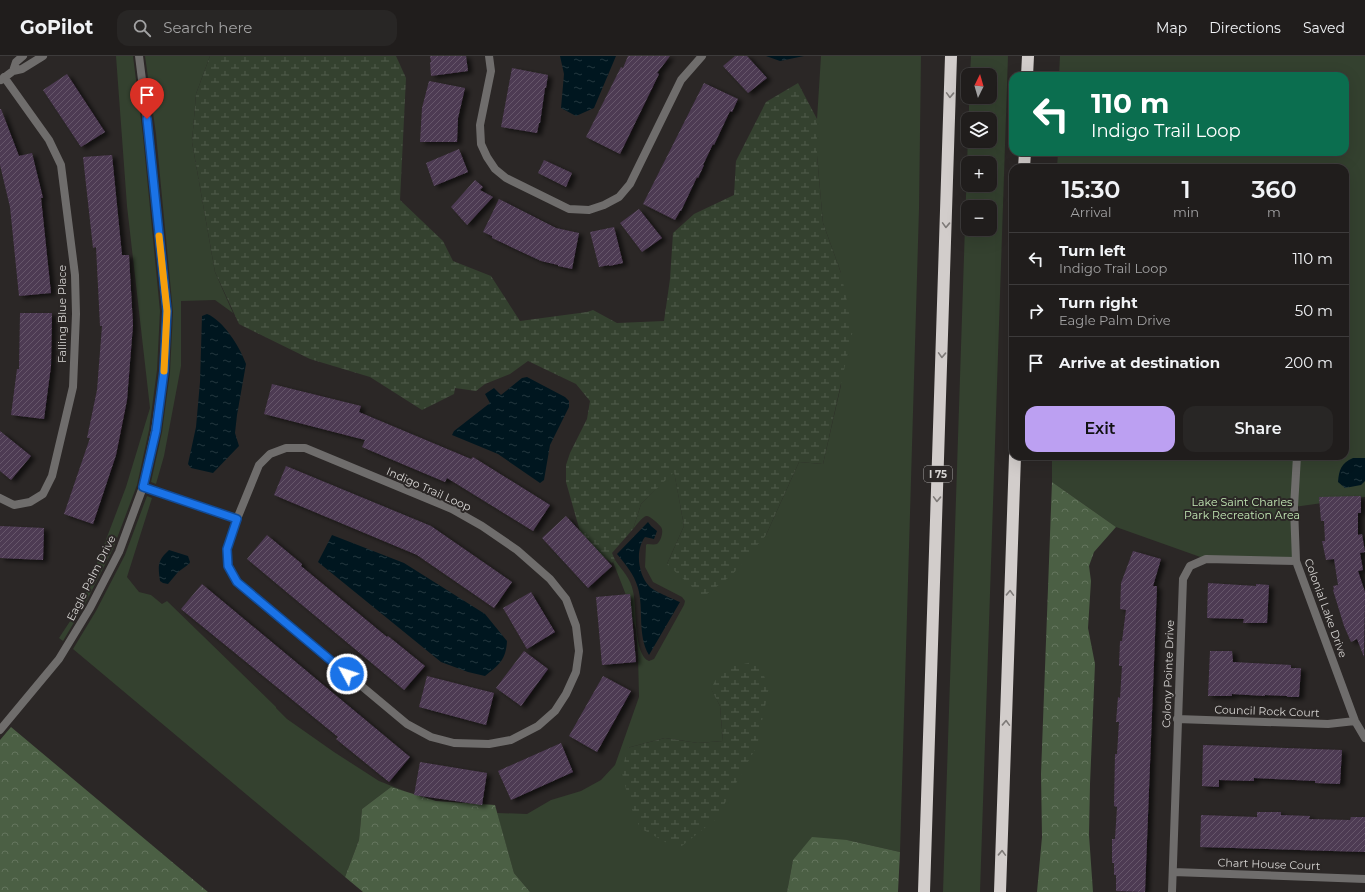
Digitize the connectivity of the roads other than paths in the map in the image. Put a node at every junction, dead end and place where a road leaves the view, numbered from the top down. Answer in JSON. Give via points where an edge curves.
{"nodes":[{"id":1,"x":23,"y":56,"type":"edge"},
{"id":2,"x":44,"y":56,"type":"edge"},
{"id":3,"x":139,"y":56,"type":"edge"},
{"id":4,"x":489,"y":56,"type":"edge"},
{"id":5,"x":702,"y":56,"type":"edge"},
{"id":6,"x":951,"y":56,"type":"edge"},
{"id":7,"x":1028,"y":56,"type":"edge"},
{"id":8,"x":13,"y":71,"type":"junction"},
{"id":9,"x":1027,"y":72,"type":"edge"},
{"id":10,"x":2,"y":79,"type":"edge"},
{"id":11,"x":1015,"y":460,"type":"edge"},
{"id":12,"x":1297,"y":460,"type":"edge"},
{"id":13,"x":143,"y":487,"type":"junction"},
{"id":14,"x":0,"y":498,"type":"edge"},
{"id":15,"x":237,"y":519,"type":"junction"},
{"id":16,"x":1296,"y":561,"type":"junction"},
{"id":17,"x":1177,"y":719,"type":"junction"},
{"id":18,"x":1356,"y":721,"type":"junction"},
{"id":19,"x":0,"y":730,"type":"edge"},
{"id":20,"x":1365,"y":738,"type":"edge"},
{"id":21,"x":1173,"y":872,"type":"junction"},
{"id":22,"x":1365,"y":878,"type":"edge"},
{"id":23,"x":924,"y":892,"type":"edge"},
{"id":24,"x":1000,"y":892,"type":"edge"},
{"id":25,"x":1172,"y":892,"type":"edge"}],
"edges":[{"from":1,"to":8,"type":"street","via":[[16,62]]},
{"from":2,"to":8,"type":"street","via":[[22,69]]},
{"from":3,"to":13,"type":"street","name":"Eagle Palm Drive","via":[[167,311],[164,371],[156,431]]},
{"from":4,"to":5,"type":"street","via":[[491,71],[480,125],[486,157],[506,178],[569,208],[589,210],[619,197],[630,184],[681,80]]},
{"from":6,"to":23,"type":"highway","number":"I 75","one_way":true},
{"from":7,"to":9,"type":"highway"},
{"from":8,"to":10,"type":"street"},
{"from":10,"to":14,"type":"street","name":"Falling Blue Place","via":[[49,140],[61,164],[75,275],[76,314],[73,387],[52,476],[43,494],[30,502],[14,504]]},
{"from":24,"to":11,"type":"highway","one_way":true},
{"from":12,"to":16,"type":"street","name":"Colonial Lake Drive","via":[[1294,506]]},
{"from":13,"to":15,"type":"street"},
{"from":13,"to":19,"type":"street","name":"Eagle Palm Drive","via":[[119,552],[90,608],[59,659]]},
{"from":15,"to":15,"type":"street","name":"Indigo Trail Loop","via":[[259,465],[270,454],[286,448],[305,448],[452,509],[517,550],[550,579],[566,599],[576,626],[579,651],[576,672],[566,694],[555,711],[538,726],[511,740],[489,744],[454,743],[431,738],[408,724],[237,582],[228,566],[227,549]]},
{"from":16,"to":17,"type":"street","name":"Colony Pointe Drive","via":[[1206,559],[1190,566],[1182,579]]},
{"from":16,"to":18,"type":"street","name":"Colonial Lake Drive"},
{"from":17,"to":18,"type":"street","name":"Council Rock Court","via":[[1328,724]]},
{"from":17,"to":21,"type":"street","name":"Colony Pointe Drive"},
{"from":18,"to":20,"type":"street","name":"Colonial Lake Drive"},
{"from":21,"to":22,"type":"street","name":"Chart House Court"},
{"from":21,"to":25,"type":"street","name":"Colony Pointe Drive"}]}
